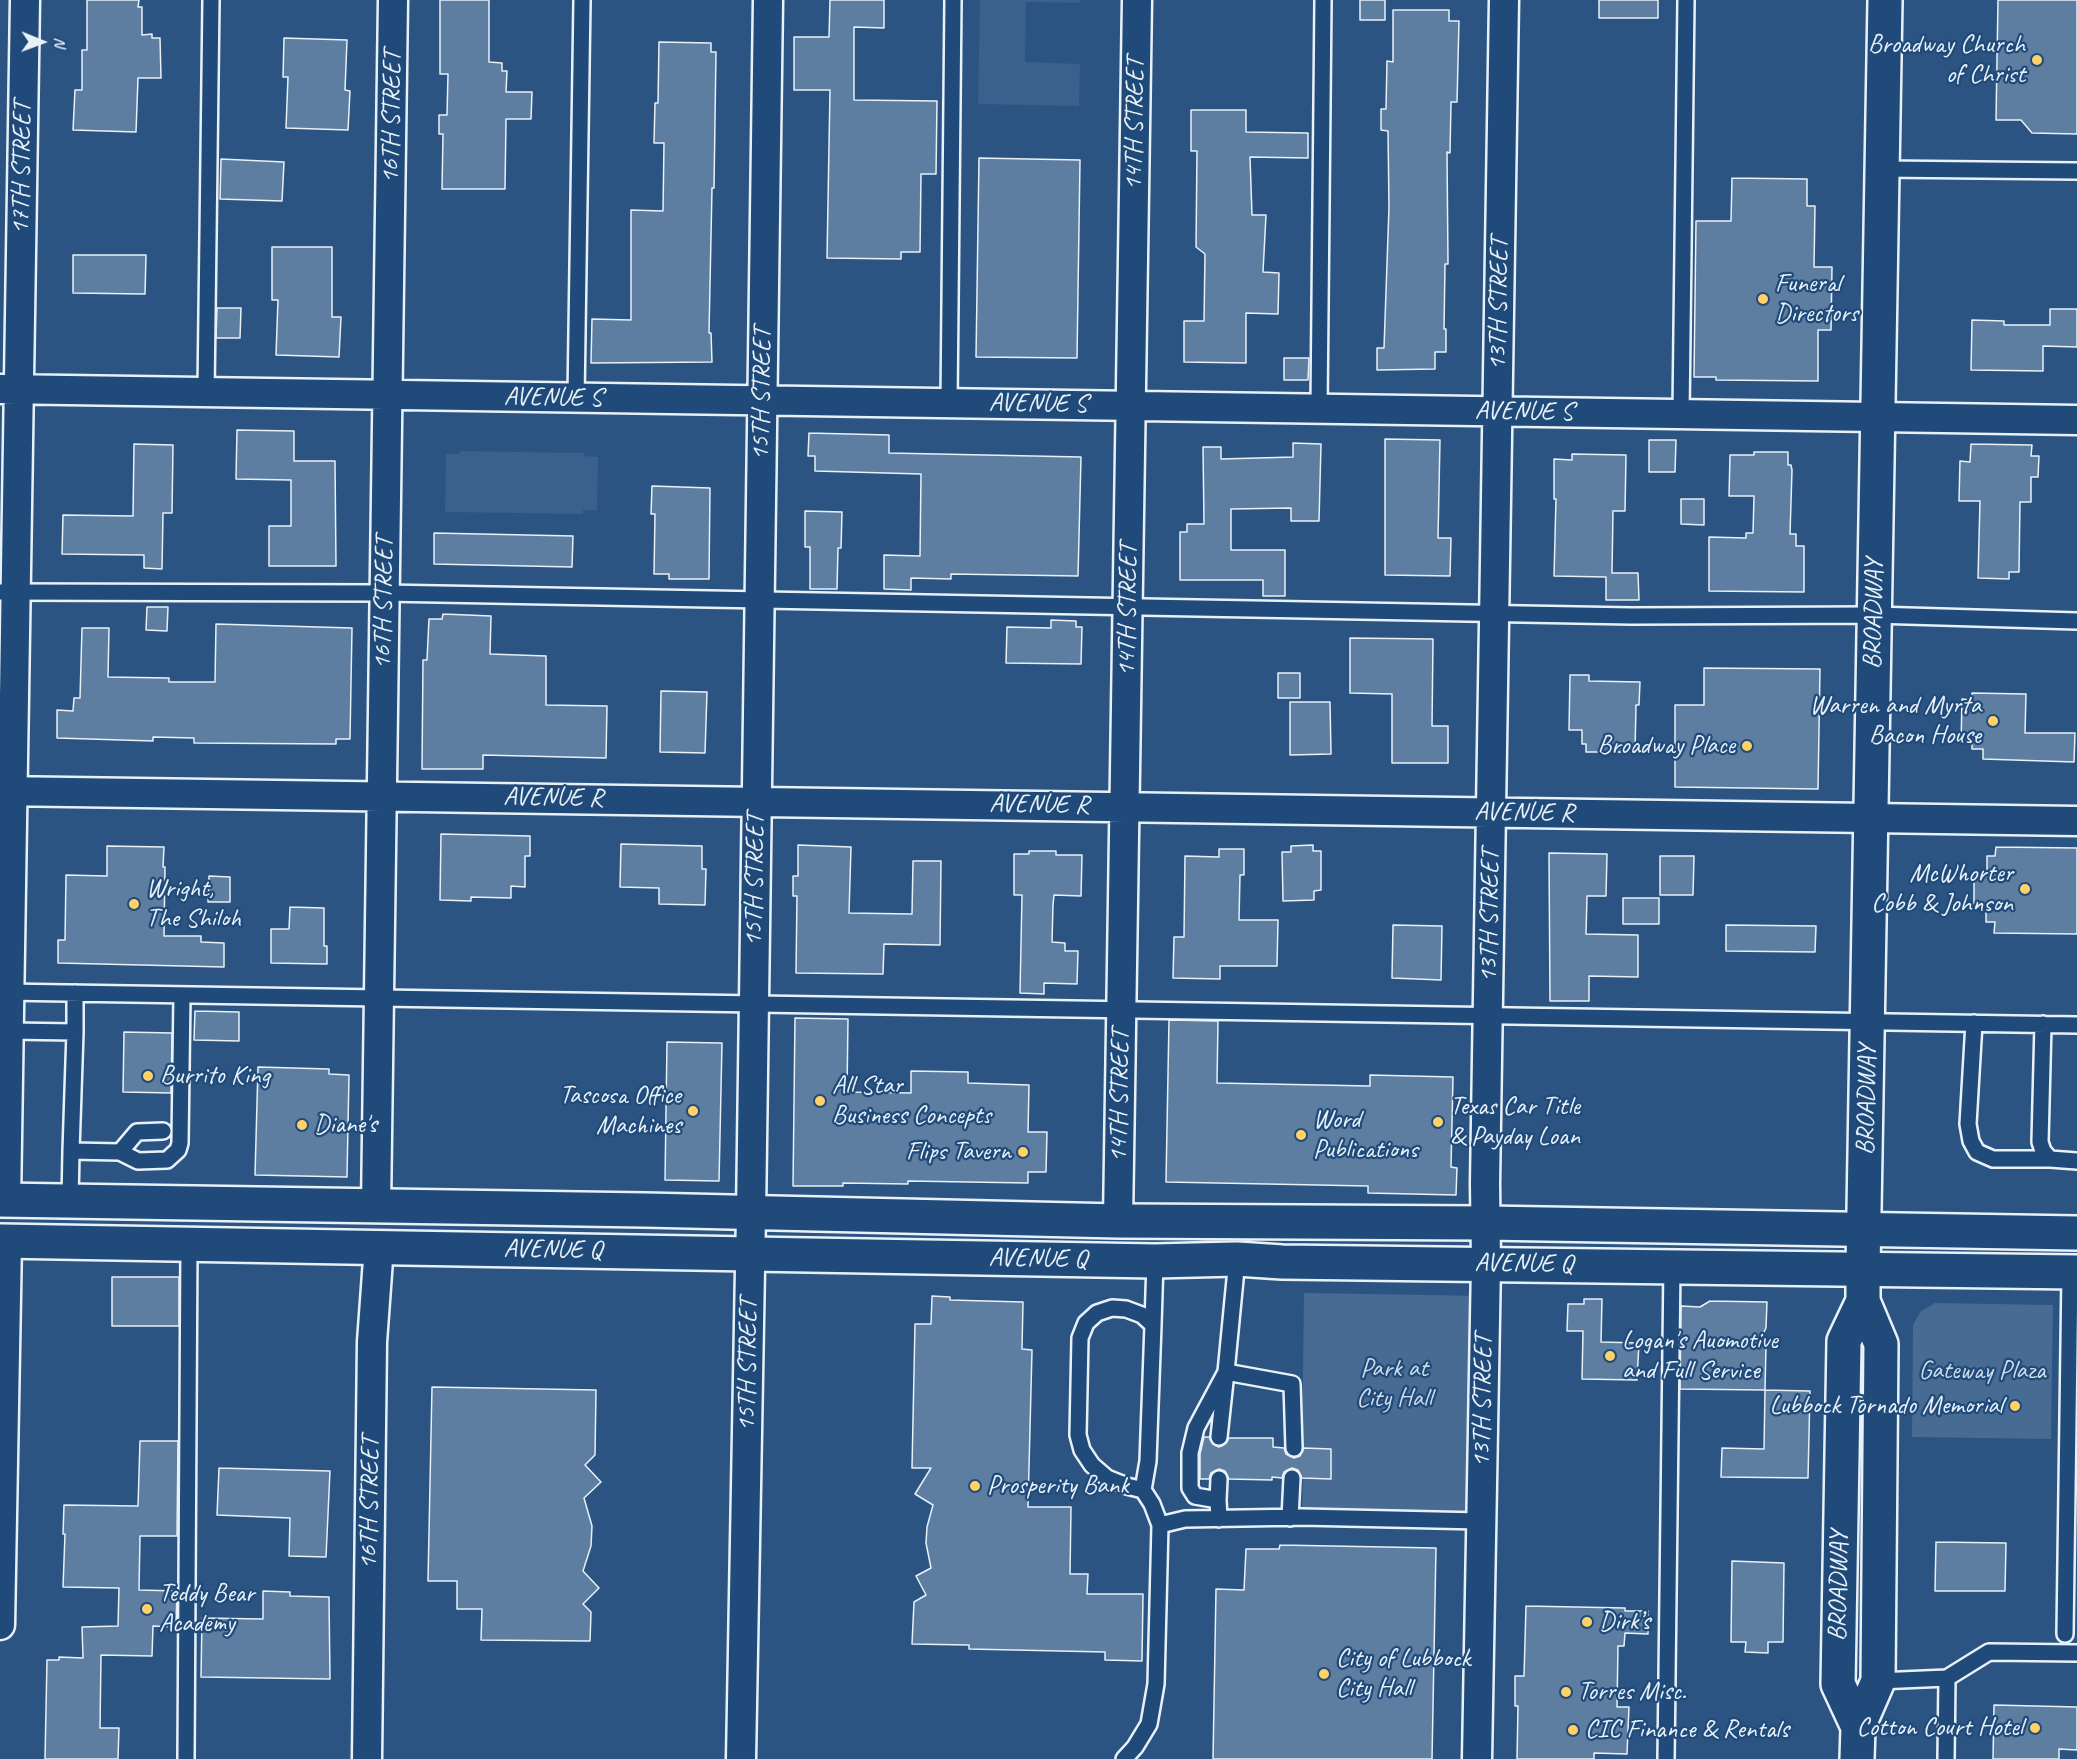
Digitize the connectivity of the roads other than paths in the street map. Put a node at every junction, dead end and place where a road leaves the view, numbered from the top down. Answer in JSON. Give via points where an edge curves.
{"nodes":[{"id":1,"x":25,"y":0,"type":"edge"},
{"id":2,"x":211,"y":0,"type":"edge"},
{"id":3,"x":393,"y":0,"type":"edge"},
{"id":4,"x":582,"y":0,"type":"edge"},
{"id":5,"x":768,"y":0,"type":"edge"},
{"id":6,"x":953,"y":0,"type":"edge"},
{"id":7,"x":1137,"y":0,"type":"edge"},
{"id":8,"x":1323,"y":0,"type":"edge"},
{"id":9,"x":1504,"y":0,"type":"edge"},
{"id":10,"x":1686,"y":0,"type":"edge"},
{"id":11,"x":1885,"y":0,"type":"edge"},
{"id":12,"x":1882,"y":169,"type":"junction"},
{"id":13,"x":2077,"y":171,"type":"edge"},
{"id":14,"x":9,"y":389,"type":"edge"},
{"id":15,"x":206,"y":392,"type":"junction"},
{"id":16,"x":387,"y":396,"type":"junction"},
{"id":17,"x":576,"y":398,"type":"junction"},
{"id":18,"x":762,"y":400,"type":"junction"},
{"id":19,"x":949,"y":403,"type":"junction"},
{"id":20,"x":1131,"y":406,"type":"junction"},
{"id":21,"x":1319,"y":408,"type":"junction"},
{"id":22,"x":1498,"y":411,"type":"junction"},
{"id":23,"x":1681,"y":414,"type":"junction"},
{"id":24,"x":1878,"y":417,"type":"junction"},
{"id":25,"x":2077,"y":420,"type":"edge"},
{"id":26,"x":8,"y":592,"type":"edge"},
{"id":27,"x":384,"y":593,"type":"junction"},
{"id":28,"x":759,"y":600,"type":"junction"},
{"id":29,"x":1128,"y":606,"type":"junction"},
{"id":30,"x":1495,"y":614,"type":"junction"},
{"id":31,"x":1874,"y":615,"type":"junction"},
{"id":32,"x":2077,"y":621,"type":"edge"},
{"id":33,"x":6,"y":791,"type":"edge"},
{"id":34,"x":381,"y":796,"type":"junction"},
{"id":35,"x":756,"y":801,"type":"junction"},
{"id":36,"x":1125,"y":807,"type":"junction"},
{"id":37,"x":1492,"y":813,"type":"junction"},
{"id":38,"x":1872,"y":818,"type":"junction"},
{"id":39,"x":2077,"y":821,"type":"edge"},
{"id":40,"x":5,"y":992,"type":"edge"},
{"id":41,"x":75,"y":993,"type":"junction"},
{"id":42,"x":182,"y":995,"type":"junction"},
{"id":43,"x":378,"y":998,"type":"junction"},
{"id":44,"x":753,"y":1004,"type":"junction"},
{"id":45,"x":1122,"y":1010,"type":"junction"},
{"id":46,"x":1488,"y":1016,"type":"junction"},
{"id":47,"x":1868,"y":1021,"type":"junction"},
{"id":48,"x":1974,"y":1023,"type":"junction"},
{"id":49,"x":2043,"y":1024,"type":"junction"},
{"id":50,"x":2077,"y":1024,"type":"edge"},
{"id":51,"x":9,"y":1031,"type":"junction"},
{"id":52,"x":75,"y":1032,"type":"junction"},
{"id":53,"x":163,"y":1131,"type":"dead end"},
{"id":54,"x":71,"y":1151,"type":"junction"},
{"id":55,"x":120,"y":1152,"type":"junction"},
{"id":56,"x":2050,"y":1159,"type":"junction"},
{"id":57,"x":2077,"y":1161,"type":"edge"},
{"id":58,"x":2,"y":1202,"type":"edge"},
{"id":59,"x":70,"y":1202,"type":"junction"},
{"id":60,"x":131,"y":1203,"type":"junction"},
{"id":61,"x":376,"y":1206,"type":"junction"},
{"id":62,"x":751,"y":1214,"type":"junction"},
{"id":63,"x":1118,"y":1221,"type":"junction"},
{"id":64,"x":1486,"y":1223,"type":"junction"},
{"id":65,"x":1864,"y":1230,"type":"junction"},
{"id":66,"x":2077,"y":1233,"type":"edge"},
{"id":67,"x":3,"y":1241,"type":"edge"},
{"id":68,"x":189,"y":1244,"type":"junction"},
{"id":69,"x":379,"y":1246,"type":"junction"},
{"id":70,"x":750,"y":1254,"type":"junction"},
{"id":71,"x":1237,"y":1259,"type":"junction"},
{"id":72,"x":1155,"y":1261,"type":"junction"},
{"id":73,"x":1486,"y":1263,"type":"junction"},
{"id":74,"x":1672,"y":1265,"type":"junction"},
{"id":75,"x":1863,"y":1268,"type":"junction"},
{"id":76,"x":2073,"y":1272,"type":"edge"},
{"id":77,"x":1863,"y":1301,"type":"junction"},
{"id":78,"x":1153,"y":1325,"type":"junction"},
{"id":79,"x":1226,"y":1371,"type":"junction"},
{"id":80,"x":1219,"y":1437,"type":"dead end"},
{"id":81,"x":1294,"y":1448,"type":"dead end"},
{"id":82,"x":1292,"y":1478,"type":"dead end"},
{"id":83,"x":1219,"y":1479,"type":"dead end"},
{"id":84,"x":1143,"y":1490,"type":"junction"},
{"id":85,"x":2072,"y":1496,"type":"edge"},
{"id":86,"x":1218,"y":1500,"type":"junction"},
{"id":87,"x":1290,"y":1518,"type":"junction"},
{"id":88,"x":1219,"y":1519,"type":"junction"},
{"id":89,"x":1480,"y":1521,"type":"junction"},
{"id":90,"x":1160,"y":1525,"type":"junction"},
{"id":91,"x":0,"y":1625,"type":"edge"},
{"id":92,"x":2065,"y":1634,"type":"dead end"},
{"id":93,"x":2077,"y":1653,"type":"edge"},
{"id":94,"x":1947,"y":1678,"type":"junction"},
{"id":95,"x":1878,"y":1681,"type":"junction"},
{"id":96,"x":1858,"y":1727,"type":"junction"},
{"id":97,"x":186,"y":1759,"type":"edge"},
{"id":98,"x":367,"y":1759,"type":"edge"},
{"id":99,"x":741,"y":1759,"type":"edge"},
{"id":100,"x":1124,"y":1759,"type":"edge"},
{"id":101,"x":1476,"y":1759,"type":"edge"},
{"id":102,"x":1666,"y":1759,"type":"edge"},
{"id":103,"x":1857,"y":1759,"type":"edge"},
{"id":104,"x":1946,"y":1759,"type":"edge"}],
"edges":[{"from":1,"to":14,"type":"street","name":"17TH STREET"},
{"from":2,"to":15,"type":"lane"},
{"from":3,"to":16,"type":"street","name":"16TH STREET"},
{"from":4,"to":17,"type":"lane"},
{"from":5,"to":18,"type":"street","name":"15TH STREET"},
{"from":6,"to":19,"type":"lane"},
{"from":7,"to":20,"type":"street","name":"14TH STREET"},
{"from":8,"to":21,"type":"lane"},
{"from":9,"to":22,"type":"street","name":"13TH STREET"},
{"from":10,"to":23,"type":"lane"},
{"from":11,"to":12,"type":"main road","name":"BROADWAY"},
{"from":12,"to":13,"type":"lane"},
{"from":12,"to":24,"type":"main road","name":"BROADWAY"},
{"from":14,"to":15,"type":"street","name":"AVENUE S"},
{"from":14,"to":26,"type":"street","name":"17TH STREET"},
{"from":15,"to":16,"type":"street","name":"AVENUE S"},
{"from":16,"to":17,"type":"street","name":"AVENUE S"},
{"from":16,"to":27,"type":"street","name":"16TH STREET"},
{"from":17,"to":18,"type":"street","name":"AVENUE S"},
{"from":18,"to":19,"type":"street","name":"AVENUE S"},
{"from":18,"to":28,"type":"street","name":"15TH STREET"},
{"from":19,"to":20,"type":"street","name":"AVENUE S"},
{"from":20,"to":21,"type":"street","name":"AVENUE S"},
{"from":20,"to":29,"type":"street","name":"14TH STREET"},
{"from":21,"to":22,"type":"street","name":"AVENUE S"},
{"from":22,"to":23,"type":"street","name":"AVENUE S"},
{"from":22,"to":30,"type":"street","name":"13TH STREET"},
{"from":23,"to":24,"type":"street","name":"AVENUE S"},
{"from":24,"to":25,"type":"street","name":"AVENUE S"},
{"from":24,"to":31,"type":"main road","name":"BROADWAY"},
{"from":26,"to":27,"type":"lane"},
{"from":26,"to":33,"type":"street","name":"17TH STREET"},
{"from":27,"to":28,"type":"lane"},
{"from":27,"to":34,"type":"street","name":"16TH STREET"},
{"from":28,"to":29,"type":"lane"},
{"from":28,"to":35,"type":"street","name":"15TH STREET"},
{"from":29,"to":30,"type":"lane"},
{"from":29,"to":36,"type":"street","name":"14TH STREET"},
{"from":30,"to":31,"type":"lane"},
{"from":30,"to":37,"type":"street","name":"13TH STREET"},
{"from":31,"to":32,"type":"lane"},
{"from":31,"to":38,"type":"main road","name":"BROADWAY"},
{"from":33,"to":34,"type":"street","name":"AVENUE R"},
{"from":33,"to":40,"type":"street","name":"17TH STREET"},
{"from":34,"to":35,"type":"street","name":"AVENUE R"},
{"from":34,"to":43,"type":"street","name":"16TH STREET"},
{"from":35,"to":36,"type":"street","name":"AVENUE R"},
{"from":35,"to":44,"type":"street","name":"15TH STREET"},
{"from":36,"to":37,"type":"street","name":"AVENUE R"},
{"from":36,"to":45,"type":"street","name":"14TH STREET"},
{"from":37,"to":38,"type":"street","name":"AVENUE R"},
{"from":37,"to":46,"type":"street","name":"13TH STREET"},
{"from":38,"to":39,"type":"street","name":"AVENUE R"},
{"from":38,"to":47,"type":"main road","name":"BROADWAY"},
{"from":40,"to":41,"type":"lane"},
{"from":40,"to":51,"type":"street","name":"17TH STREET"},
{"from":41,"to":42,"type":"lane"},
{"from":41,"to":52,"type":"lane"},
{"from":42,"to":43,"type":"lane"},
{"from":42,"to":55,"type":"lane","via":[[178,1150],[167,1160],[138,1161]]},
{"from":43,"to":44,"type":"lane"},
{"from":43,"to":61,"type":"street","name":"16TH STREET"},
{"from":44,"to":45,"type":"lane"},
{"from":44,"to":62,"type":"street","name":"15TH STREET"},
{"from":45,"to":46,"type":"lane"},
{"from":45,"to":63,"type":"street","name":"14TH STREET"},
{"from":46,"to":47,"type":"lane"},
{"from":46,"to":64,"type":"street","name":"13TH STREET"},
{"from":47,"to":48,"type":"lane"},
{"from":47,"to":65,"type":"main road","name":"BROADWAY"},
{"from":48,"to":49,"type":"lane"},
{"from":48,"to":56,"type":"lane","via":[[1968,1124],[1971,1142],[1977,1152],[1993,1159]]},
{"from":49,"to":50,"type":"lane"},
{"from":49,"to":56,"type":"lane","via":[[2040,1142]]},
{"from":51,"to":52,"type":"lane"},
{"from":51,"to":58,"type":"street","name":"17TH STREET"},
{"from":52,"to":54,"type":"lane"},
{"from":53,"to":55,"type":"lane","via":[[137,1132]]},
{"from":54,"to":55,"type":"lane"},
{"from":54,"to":59,"type":"lane"},
{"from":56,"to":57,"type":"lane"},
{"from":58,"to":59,"type":"main road","name":"AVENUE Q"},
{"from":59,"to":60,"type":"main road","name":"AVENUE Q"},
{"from":60,"to":61,"type":"main road","name":"AVENUE Q"},
{"from":60,"to":67,"type":"main road","via":[[84,1219],[16,1224]]},
{"from":61,"to":62,"type":"main road","name":"AVENUE Q"},
{"from":62,"to":63,"type":"main road","name":"AVENUE Q"},
{"from":62,"to":70,"type":"street","name":"15TH STREET"},
{"from":63,"to":64,"type":"main road","name":"AVENUE Q"},
{"from":64,"to":65,"type":"main road","name":"AVENUE Q"},
{"from":64,"to":73,"type":"street","name":"13TH STREET"},
{"from":65,"to":66,"type":"main road","name":"AVENUE Q"},
{"from":65,"to":75,"type":"main road","name":"BROADWAY"},
{"from":67,"to":68,"type":"main road","name":"AVENUE Q"},
{"from":67,"to":91,"type":"street"},
{"from":68,"to":69,"type":"main road","name":"AVENUE Q"},
{"from":68,"to":97,"type":"lane"},
{"from":69,"to":70,"type":"main road","name":"AVENUE Q"},
{"from":69,"to":98,"type":"street","name":"16TH STREET","via":[[372,1342]]},
{"from":70,"to":72,"type":"main road","name":"AVENUE Q"},
{"from":70,"to":99,"type":"street","name":"15TH STREET"},
{"from":71,"to":72,"type":"main road","name":"AVENUE Q"},
{"from":71,"to":73,"type":"main road","name":"AVENUE Q"},
{"from":71,"to":79,"type":"lane"},
{"from":72,"to":78,"type":"lane"},
{"from":73,"to":74,"type":"main road","name":"AVENUE Q"},
{"from":73,"to":89,"type":"street","name":"13TH STREET"},
{"from":74,"to":75,"type":"main road","name":"AVENUE Q"},
{"from":74,"to":102,"type":"lane"},
{"from":75,"to":76,"type":"main road","name":"AVENUE Q"},
{"from":75,"to":77,"type":"main road","name":"BROADWAY"},
{"from":76,"to":85,"type":"lane"},
{"from":77,"to":95,"type":"main road","name":"BROADWAY","via":[[1881,1344]]},
{"from":77,"to":96,"type":"main road","name":"BROADWAY","via":[[1844,1341],[1838,1684]]},
{"from":78,"to":84,"type":"lane","via":[[1148,1461]]},
{"from":78,"to":84,"type":"lane","via":[[1143,1316],[1112,1308],[1097,1313],[1086,1323],[1080,1338],[1078,1435],[1082,1450],[1107,1478]]},
{"from":79,"to":80,"type":"lane"},
{"from":79,"to":81,"type":"lane","via":[[1292,1384]]},
{"from":79,"to":86,"type":"lane","via":[[1196,1428],[1190,1454],[1190,1488],[1195,1496]]},
{"from":82,"to":87,"type":"lane"},
{"from":83,"to":86,"type":"lane"},
{"from":84,"to":90,"type":"lane"},
{"from":85,"to":92,"type":"lane"},
{"from":86,"to":88,"type":"lane"},
{"from":87,"to":88,"type":"lane"},
{"from":87,"to":89,"type":"lane"},
{"from":88,"to":90,"type":"lane","via":[[1185,1519]]},
{"from":89,"to":101,"type":"street","name":"13TH STREET"},
{"from":90,"to":100,"type":"lane","via":[[1156,1684],[1149,1724]]},
{"from":93,"to":94,"type":"lane","via":[[1989,1652]]},
{"from":94,"to":95,"type":"lane"},
{"from":94,"to":104,"type":"lane"},
{"from":95,"to":96,"type":"main road","name":"BROADWAY"},
{"from":96,"to":103,"type":"main road","name":"BROADWAY"}]}
